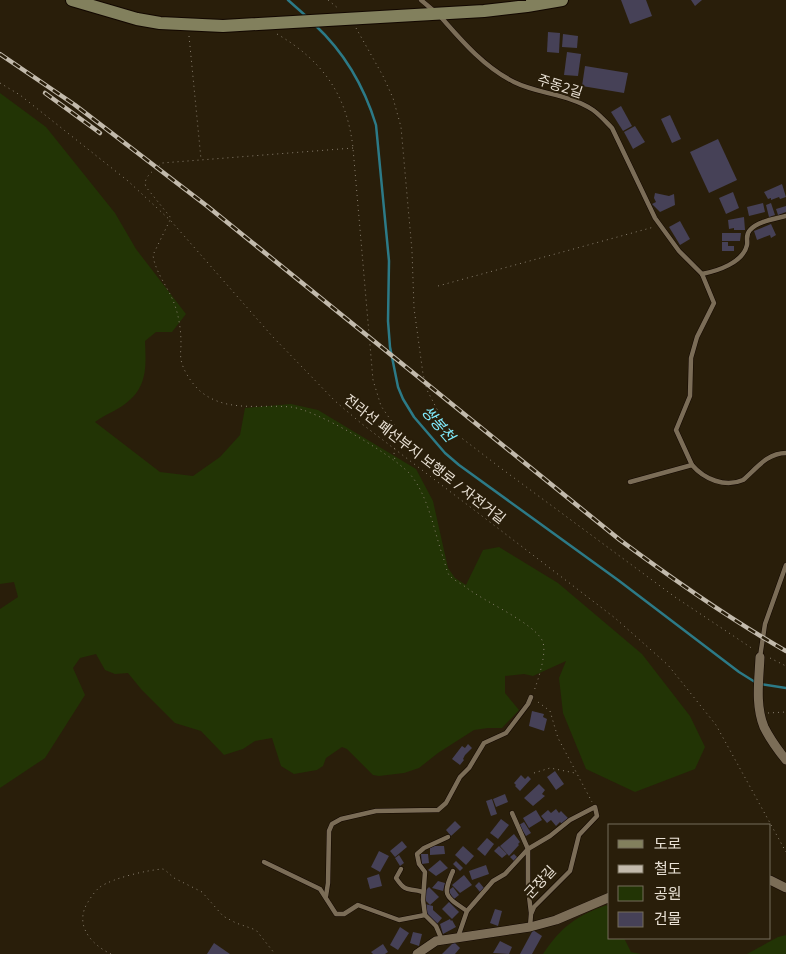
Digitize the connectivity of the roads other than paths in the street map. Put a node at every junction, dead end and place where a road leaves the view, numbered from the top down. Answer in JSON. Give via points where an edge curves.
{"nodes":[{"id":1,"x":72,"y":0,"type":"edge"},
{"id":2,"x":421,"y":0,"type":"edge"},
{"id":3,"x":562,"y":0,"type":"edge"},
{"id":4,"x":438,"y":14,"type":"junction"},
{"id":5,"x":786,"y":216,"type":"edge"},
{"id":6,"x":702,"y":274,"type":"junction"},
{"id":7,"x":786,"y":453,"type":"edge"},
{"id":8,"x":692,"y":465,"type":"junction"},
{"id":9,"x":630,"y":482,"type":"dead end"},
{"id":10,"x":786,"y":565,"type":"edge"},
{"id":11,"x":760,"y":654,"type":"joint"},
{"id":12,"x":531,"y":697,"type":"road end"},
{"id":13,"x":786,"y":760,"type":"edge"},
{"id":14,"x":512,"y":814,"type":"dead end"},
{"id":15,"x":448,"y":837,"type":"dead end"},
{"id":16,"x":528,"y":849,"type":"junction"},
{"id":17,"x":264,"y":862,"type":"dead end"},
{"id":18,"x":400,"y":869,"type":"dead end"},
{"id":19,"x":453,"y":871,"type":"dead end"},
{"id":20,"x":771,"y":880,"type":"edge"},
{"id":21,"x":786,"y":888,"type":"edge"},
{"id":22,"x":423,"y":892,"type":"junction"},
{"id":23,"x":326,"y":896,"type":"junction"},
{"id":24,"x":608,"y":898,"type":"edge"},
{"id":25,"x":467,"y":911,"type":"junction"},
{"id":26,"x":531,"y":914,"type":"junction"},
{"id":27,"x":425,"y":915,"type":"junction"},
{"id":28,"x":530,"y":926,"type":"junction"},
{"id":29,"x":458,"y":938,"type":"junction"},
{"id":30,"x":442,"y":940,"type":"junction"},
{"id":31,"x":417,"y":954,"type":"edge"}],
"edges":[{"from":1,"to":4,"type":"street","via":[[137,19],[188,26],[271,28],[346,18]]},
{"from":2,"to":4,"type":"lane","name":"주동2길"},
{"from":3,"to":4,"type":"street"},
{"from":4,"to":6,"type":"lane","name":"주동2길","via":[[486,64],[504,77],[584,105],[603,118],[612,128],[660,226]]},
{"from":5,"to":6,"type":"lane","via":[[753,228],[747,234],[745,249],[736,260],[722,270]]},
{"from":6,"to":8,"type":"lane","name":"주동2길","via":[[714,303],[695,344],[691,358],[690,396],[676,430]]},
{"from":7,"to":8,"type":"lane","via":[[765,460],[743,480],[734,483],[709,478]]},
{"from":8,"to":9,"type":"lane"},
{"from":10,"to":11,"type":"lane","via":[[765,624]]},
{"from":11,"to":13,"type":"street","via":[[760,714],[770,739]]},
{"from":12,"to":23,"type":"lane","via":[[506,733],[484,744],[446,803],[438,810],[376,811],[332,824]]},
{"from":14,"to":16,"type":"lane"},
{"from":15,"to":22,"type":"lane","via":[[418,854],[419,864],[425,872]]},
{"from":16,"to":25,"type":"lane","via":[[506,874],[493,881]]},
{"from":16,"to":26,"type":"lane"},
{"from":16,"to":26,"type":"lane","name":"군장길","via":[[594,807],[597,816],[579,835],[570,871]]},
{"from":17,"to":23,"type":"lane","via":[[320,889]]},
{"from":18,"to":22,"type":"lane","via":[[396,878],[402,887]]},
{"from":19,"to":25,"type":"lane","via":[[446,894]]},
{"from":20,"to":21,"type":"street"},
{"from":22,"to":27,"type":"lane"},
{"from":23,"to":27,"type":"lane","via":[[334,912],[340,914],[360,905],[399,920]]},
{"from":24,"to":28,"type":"street","via":[[563,917]]},
{"from":25,"to":29,"type":"lane"},
{"from":26,"to":28,"type":"lane","name":"군장길"},
{"from":27,"to":30,"type":"lane","via":[[436,926]]},
{"from":28,"to":29,"type":"street"},
{"from":29,"to":30,"type":"street"},
{"from":30,"to":31,"type":"street"}]}
